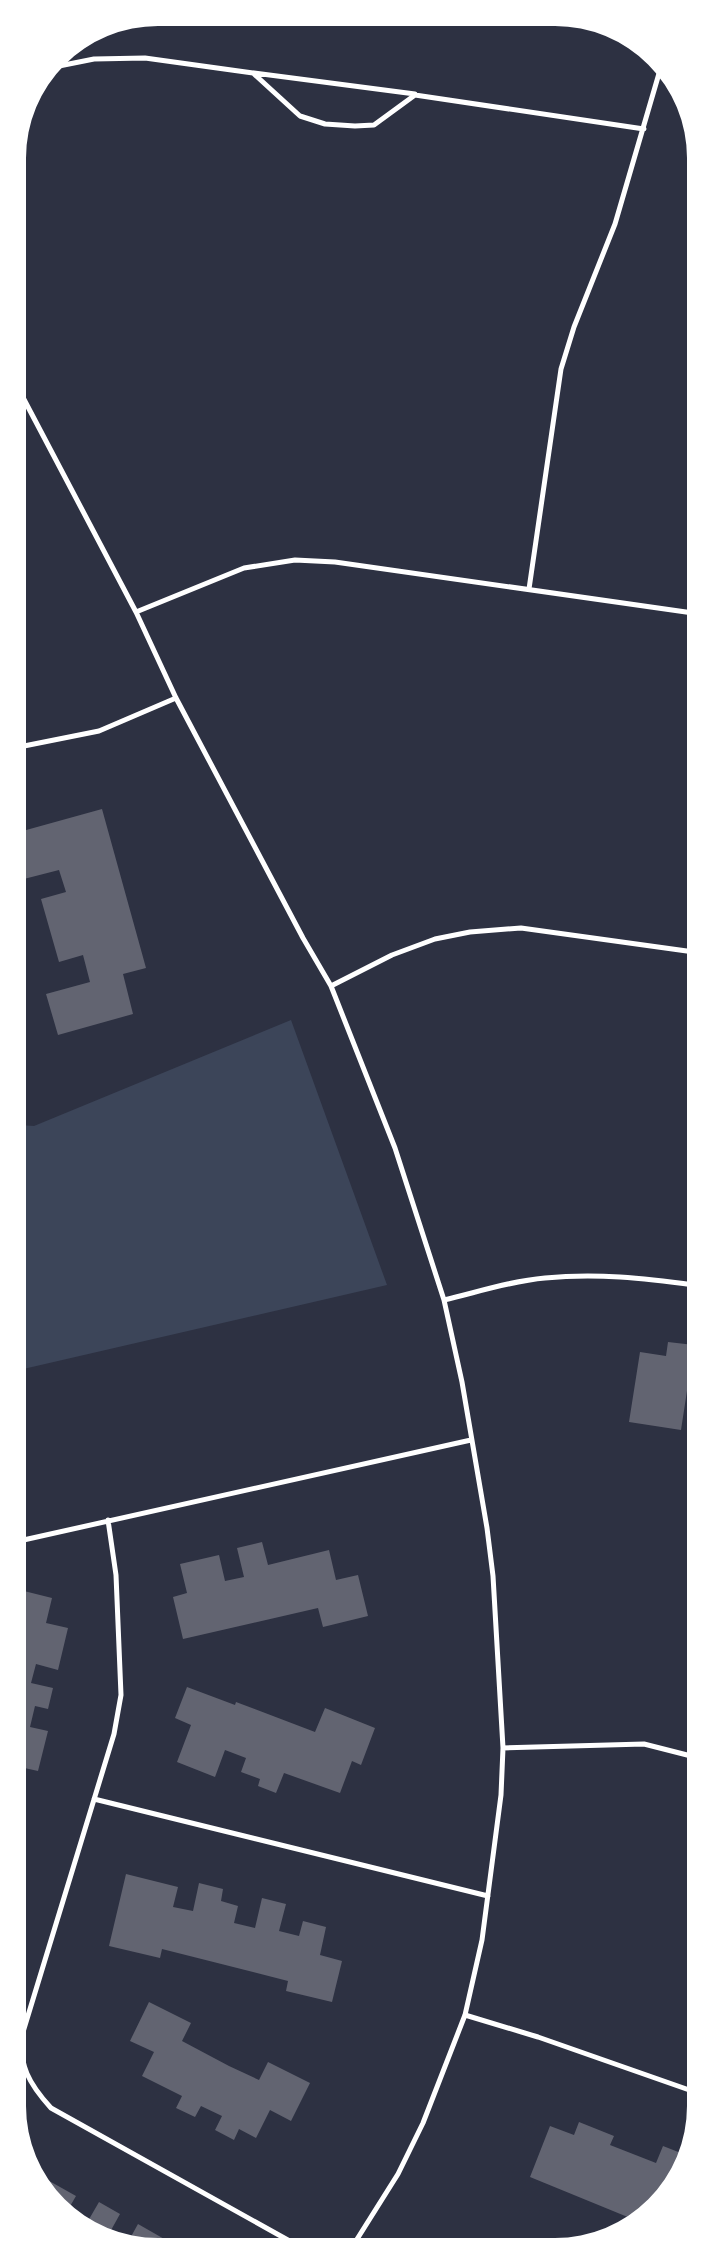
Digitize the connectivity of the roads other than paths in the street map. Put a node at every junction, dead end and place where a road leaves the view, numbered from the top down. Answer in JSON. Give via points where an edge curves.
{"nodes":[{"id":1,"x":65,"y":65,"type":"edge"},
{"id":2,"x":254,"y":73,"type":"junction"},
{"id":3,"x":658,"y":77,"type":"edge"},
{"id":4,"x":415,"y":95,"type":"junction"},
{"id":5,"x":644,"y":129,"type":"junction"},
{"id":6,"x":27,"y":405,"type":"edge"},
{"id":7,"x":529,"y":589,"type":"junction"},
{"id":8,"x":136,"y":612,"type":"junction"},
{"id":9,"x":687,"y":612,"type":"edge"},
{"id":10,"x":176,"y":698,"type":"junction"},
{"id":11,"x":27,"y":745,"type":"edge"},
{"id":12,"x":687,"y":951,"type":"edge"},
{"id":13,"x":331,"y":986,"type":"junction"},
{"id":14,"x":686,"y":1284,"type":"edge"},
{"id":15,"x":444,"y":1300,"type":"junction"},
{"id":16,"x":471,"y":1440,"type":"junction"},
{"id":17,"x":108,"y":1520,"type":"junction"},
{"id":18,"x":26,"y":1539,"type":"edge"},
{"id":19,"x":503,"y":1748,"type":"junction"},
{"id":20,"x":686,"y":1754,"type":"edge"},
{"id":21,"x":94,"y":1799,"type":"junction"},
{"id":22,"x":488,"y":1896,"type":"junction"},
{"id":23,"x":465,"y":2016,"type":"junction"},
{"id":24,"x":26,"y":2022,"type":"edge"},
{"id":25,"x":26,"y":2072,"type":"edge"},
{"id":26,"x":686,"y":2089,"type":"edge"},
{"id":27,"x":284,"y":2238,"type":"edge"},
{"id":28,"x":358,"y":2238,"type":"edge"}],
"edges":[{"from":1,"to":2,"type":"street","via":[[94,59],[145,58]]},
{"from":2,"to":4,"type":"street"},
{"from":2,"to":4,"type":"street","via":[[300,116],[325,124],[374,125]]},
{"from":3,"to":5,"type":"street"},
{"from":4,"to":5,"type":"street"},
{"from":5,"to":7,"type":"street","via":[[615,224],[561,369]]},
{"from":6,"to":8,"type":"street"},
{"from":7,"to":8,"type":"street","via":[[335,562],[295,560],[237,570]]},
{"from":7,"to":9,"type":"street"},
{"from":8,"to":10,"type":"street"},
{"from":10,"to":11,"type":"street","via":[[99,731]]},
{"from":10,"to":13,"type":"street"},
{"from":12,"to":13,"type":"street","via":[[521,928],[470,932],[435,939],[392,955]]},
{"from":13,"to":15,"type":"street","via":[[395,1148]]},
{"from":14,"to":15,"type":"street","via":[[646,1278],[544,1278]]},
{"from":15,"to":16,"type":"street"},
{"from":16,"to":17,"type":"street"},
{"from":16,"to":19,"type":"street","via":[[493,1576]]},
{"from":17,"to":18,"type":"street"},
{"from":17,"to":21,"type":"street","via":[[116,1575],[121,1695],[114,1734]]},
{"from":19,"to":20,"type":"street","via":[[644,1744]]},
{"from":19,"to":22,"type":"street","via":[[501,1795]]},
{"from":21,"to":22,"type":"street"},
{"from":21,"to":24,"type":"street"},
{"from":22,"to":23,"type":"street"},
{"from":23,"to":26,"type":"street","via":[[538,2037]]},
{"from":23,"to":28,"type":"street","via":[[423,2123],[398,2174]]},
{"from":25,"to":27,"type":"street","via":[[34,2090],[52,2108]]}]}
